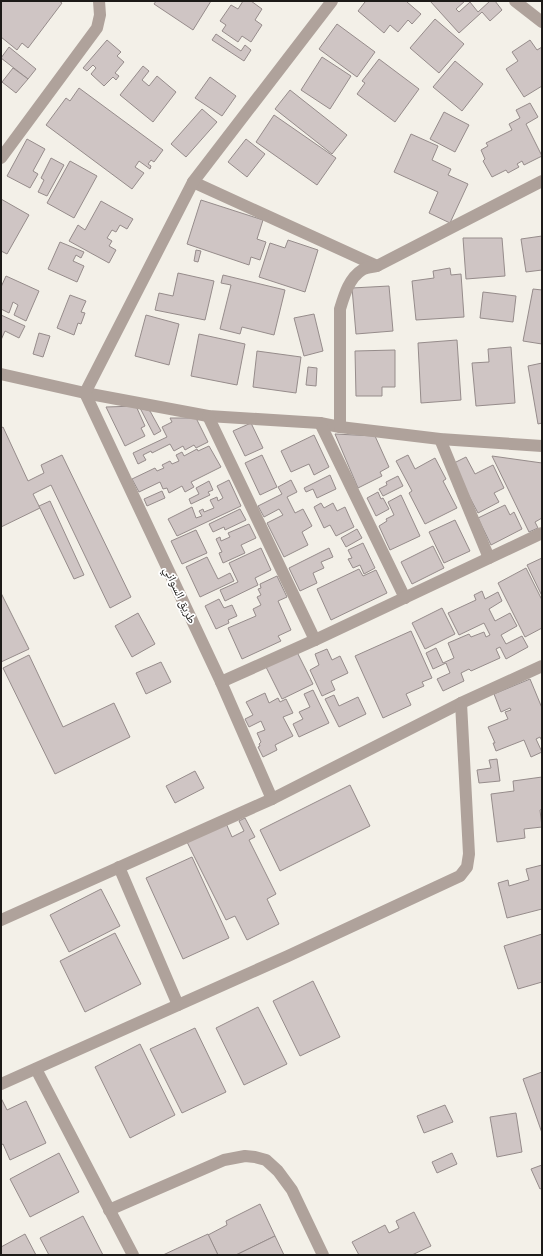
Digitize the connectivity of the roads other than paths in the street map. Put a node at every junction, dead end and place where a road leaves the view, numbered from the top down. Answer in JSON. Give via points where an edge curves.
{"nodes":[{"id":1,"x":99,"y":1,"type":"edge"},
{"id":2,"x":332,"y":1,"type":"edge"},
{"id":3,"x":514,"y":1,"type":"edge"},
{"id":4,"x":542,"y":22,"type":"edge"},
{"id":5,"x":1,"y":158,"type":"edge"},
{"id":6,"x":542,"y":181,"type":"edge"},
{"id":7,"x":193,"y":182,"type":"junction"},
{"id":8,"x":378,"y":266,"type":"junction"},
{"id":9,"x":1,"y":374,"type":"edge"},
{"id":10,"x":85,"y":393,"type":"junction"},
{"id":11,"x":208,"y":416,"type":"junction"},
{"id":12,"x":320,"y":423,"type":"junction"},
{"id":13,"x":340,"y":427,"type":"junction"},
{"id":14,"x":440,"y":439,"type":"junction"},
{"id":15,"x":542,"y":446,"type":"edge"},
{"id":16,"x":542,"y":533,"type":"edge"},
{"id":17,"x":489,"y":558,"type":"junction"},
{"id":18,"x":405,"y":598,"type":"junction"},
{"id":19,"x":315,"y":640,"type":"junction"},
{"id":20,"x":542,"y":666,"type":"edge"},
{"id":21,"x":221,"y":682,"type":"junction"},
{"id":22,"x":461,"y":703,"type":"junction"},
{"id":23,"x":272,"y":799,"type":"junction"},
{"id":24,"x":119,"y":867,"type":"junction"},
{"id":25,"x":1,"y":920,"type":"edge"},
{"id":26,"x":178,"y":1005,"type":"junction"},
{"id":27,"x":36,"y":1069,"type":"junction"},
{"id":28,"x":1,"y":1084,"type":"edge"},
{"id":29,"x":109,"y":1210,"type":"junction"},
{"id":30,"x":133,"y":1255,"type":"edge"},
{"id":31,"x":323,"y":1255,"type":"edge"}],
"edges":[{"from":1,"to":5,"type":"street","via":[[100,15],[97,28]]},
{"from":2,"to":7,"type":"street"},
{"from":3,"to":4,"type":"street"},
{"from":6,"to":8,"type":"street"},
{"from":7,"to":8,"type":"street"},
{"from":7,"to":10,"type":"street"},
{"from":8,"to":13,"type":"street","via":[[362,269],[356,275],[345,293],[340,309]]},
{"from":9,"to":10,"type":"street"},
{"from":10,"to":11,"type":"street"},
{"from":10,"to":21,"type":"street","name":"طريق السواني"},
{"from":11,"to":12,"type":"street"},
{"from":11,"to":19,"type":"street"},
{"from":12,"to":13,"type":"street"},
{"from":12,"to":18,"type":"street"},
{"from":13,"to":14,"type":"street"},
{"from":14,"to":15,"type":"street"},
{"from":14,"to":17,"type":"street"},
{"from":16,"to":17,"type":"street"},
{"from":17,"to":18,"type":"street"},
{"from":18,"to":19,"type":"street"},
{"from":19,"to":21,"type":"street"},
{"from":20,"to":22,"type":"street"},
{"from":21,"to":23,"type":"street","name":"طريق السواني"},
{"from":22,"to":23,"type":"street"},
{"from":22,"to":26,"type":"street","via":[[469,854],[468,867],[460,876]]},
{"from":23,"to":24,"type":"street"},
{"from":24,"to":25,"type":"street"},
{"from":24,"to":26,"type":"street"},
{"from":26,"to":27,"type":"street"},
{"from":27,"to":28,"type":"street"},
{"from":27,"to":29,"type":"street"},
{"from":29,"to":30,"type":"street"},
{"from":29,"to":31,"type":"street","via":[[224,1160],[255,1156],[266,1160],[278,1171],[292,1190]]}]}
